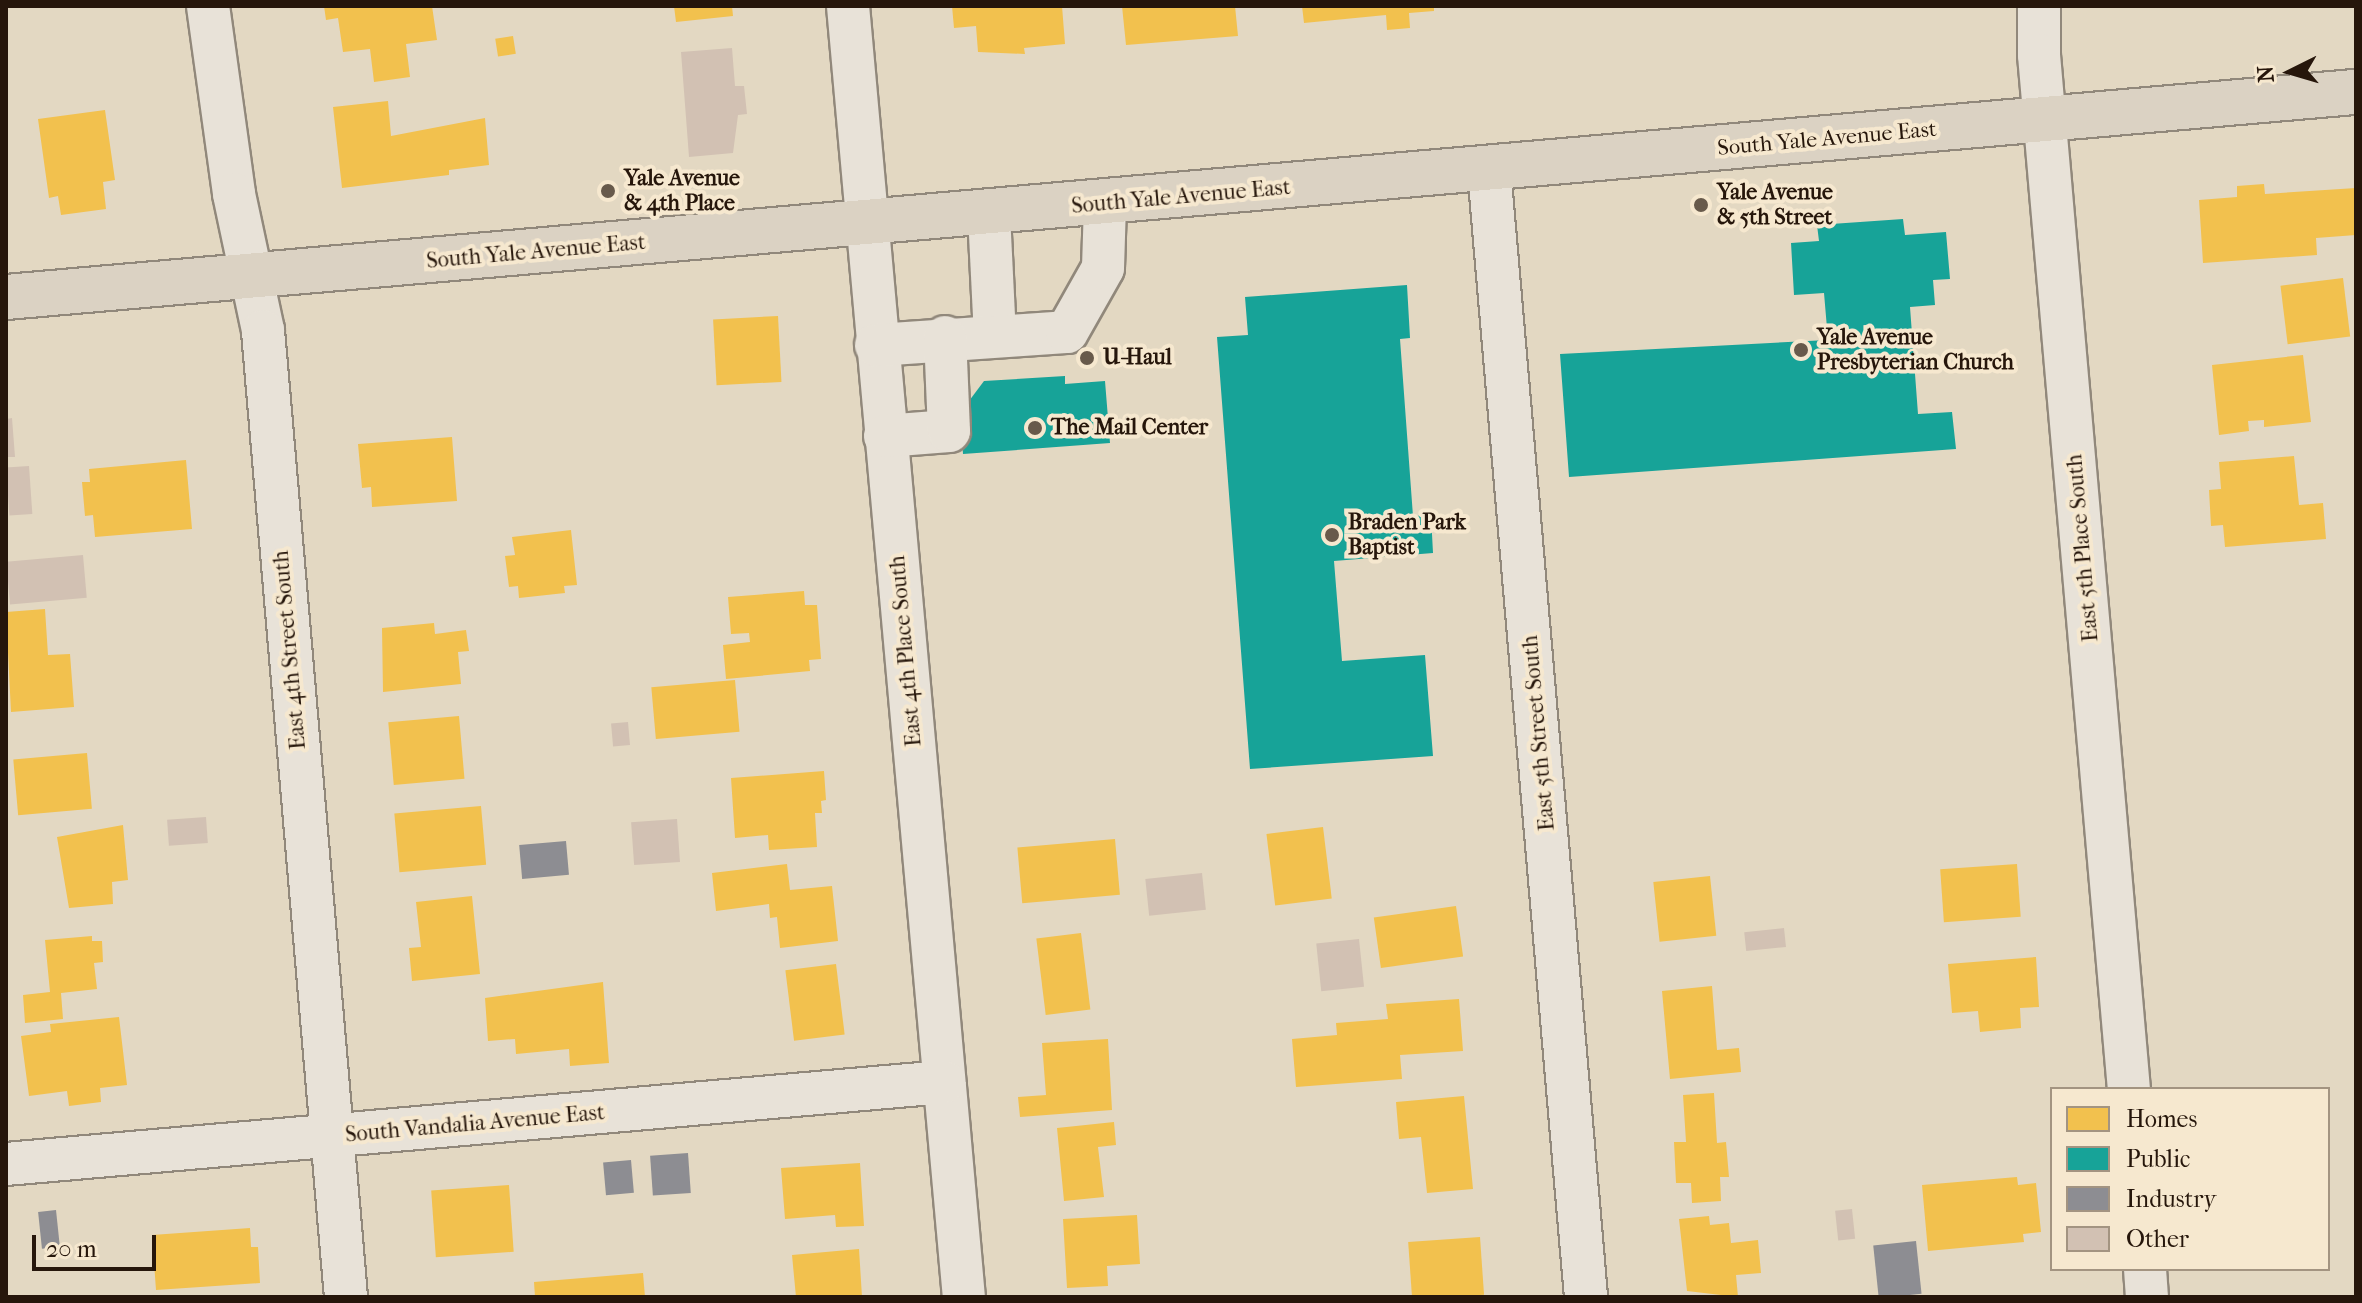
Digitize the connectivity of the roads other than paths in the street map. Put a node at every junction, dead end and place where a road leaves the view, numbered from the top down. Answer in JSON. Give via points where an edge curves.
{"nodes":[{"id":1,"x":208,"y":6,"type":"edge"},
{"id":2,"x":848,"y":6,"type":"edge"},
{"id":3,"x":2039,"y":6,"type":"edge"},
{"id":4,"x":2356,"y":92,"type":"edge"},
{"id":5,"x":2045,"y":119,"type":"junction"},
{"id":6,"x":1489,"y":170,"type":"junction"},
{"id":7,"x":1105,"y":203,"type":"junction"},
{"id":8,"x":989,"y":214,"type":"junction"},
{"id":9,"x":866,"y":223,"type":"junction"},
{"id":10,"x":250,"y":275,"type":"junction"},
{"id":11,"x":6,"y":297,"type":"edge"},
{"id":12,"x":995,"y":335,"type":"junction"},
{"id":13,"x":945,"y":337,"type":"junction"},
{"id":14,"x":876,"y":345,"type":"junction"},
{"id":15,"x":885,"y":436,"type":"junction"},
{"id":16,"x":944,"y":1082,"type":"junction"},
{"id":17,"x":2129,"y":1087,"type":"edge"},
{"id":18,"x":334,"y":1137,"type":"junction"},
{"id":19,"x":6,"y":1164,"type":"edge"},
{"id":20,"x":2145,"y":1271,"type":"edge"},
{"id":21,"x":346,"y":1297,"type":"edge"},
{"id":22,"x":964,"y":1297,"type":"edge"},
{"id":23,"x":1586,"y":1297,"type":"edge"},
{"id":24,"x":2147,"y":1297,"type":"edge"}],
"edges":[{"from":1,"to":10,"type":"street","name":"East 4th Street South"},
{"from":2,"to":9,"type":"street","name":"East 4th Place South"},
{"from":3,"to":5,"type":"street","name":"East 5th Place South"},
{"from":4,"to":5,"type":"main road","name":"South Yale Avenue East"},
{"from":5,"to":6,"type":"main road","name":"South Yale Avenue East"},
{"from":5,"to":17,"type":"street","name":"East 5th Place South"},
{"from":6,"to":7,"type":"main road","name":"South Yale Avenue East"},
{"from":6,"to":23,"type":"street","name":"East 5th Street South"},
{"from":7,"to":8,"type":"main road","name":"South Yale Avenue East"},
{"from":7,"to":12,"type":"street","via":[[1103,268],[1067,332]]},
{"from":8,"to":9,"type":"main road","name":"South Yale Avenue East"},
{"from":8,"to":12,"type":"street"},
{"from":9,"to":10,"type":"main road","name":"South Yale Avenue East"},
{"from":9,"to":14,"type":"street","name":"East 4th Place South"},
{"from":10,"to":11,"type":"main road","name":"South Yale Avenue East"},
{"from":10,"to":18,"type":"street","name":"East 4th Street South","via":[[263,331]]},
{"from":12,"to":13,"type":"street"},
{"from":13,"to":14,"type":"street"},
{"from":13,"to":15,"type":"street","via":[[949,431]]},
{"from":14,"to":15,"type":"street","name":"East 4th Place South"},
{"from":15,"to":16,"type":"street","name":"East 4th Place South"},
{"from":16,"to":18,"type":"street","name":"South Vandalia Avenue East"},
{"from":16,"to":22,"type":"street","name":"East 4th Place South"},
{"from":18,"to":19,"type":"street","name":"South Vandalia Avenue East"},
{"from":18,"to":21,"type":"street","name":"East 4th Street South"},
{"from":20,"to":24,"type":"street"}]}
